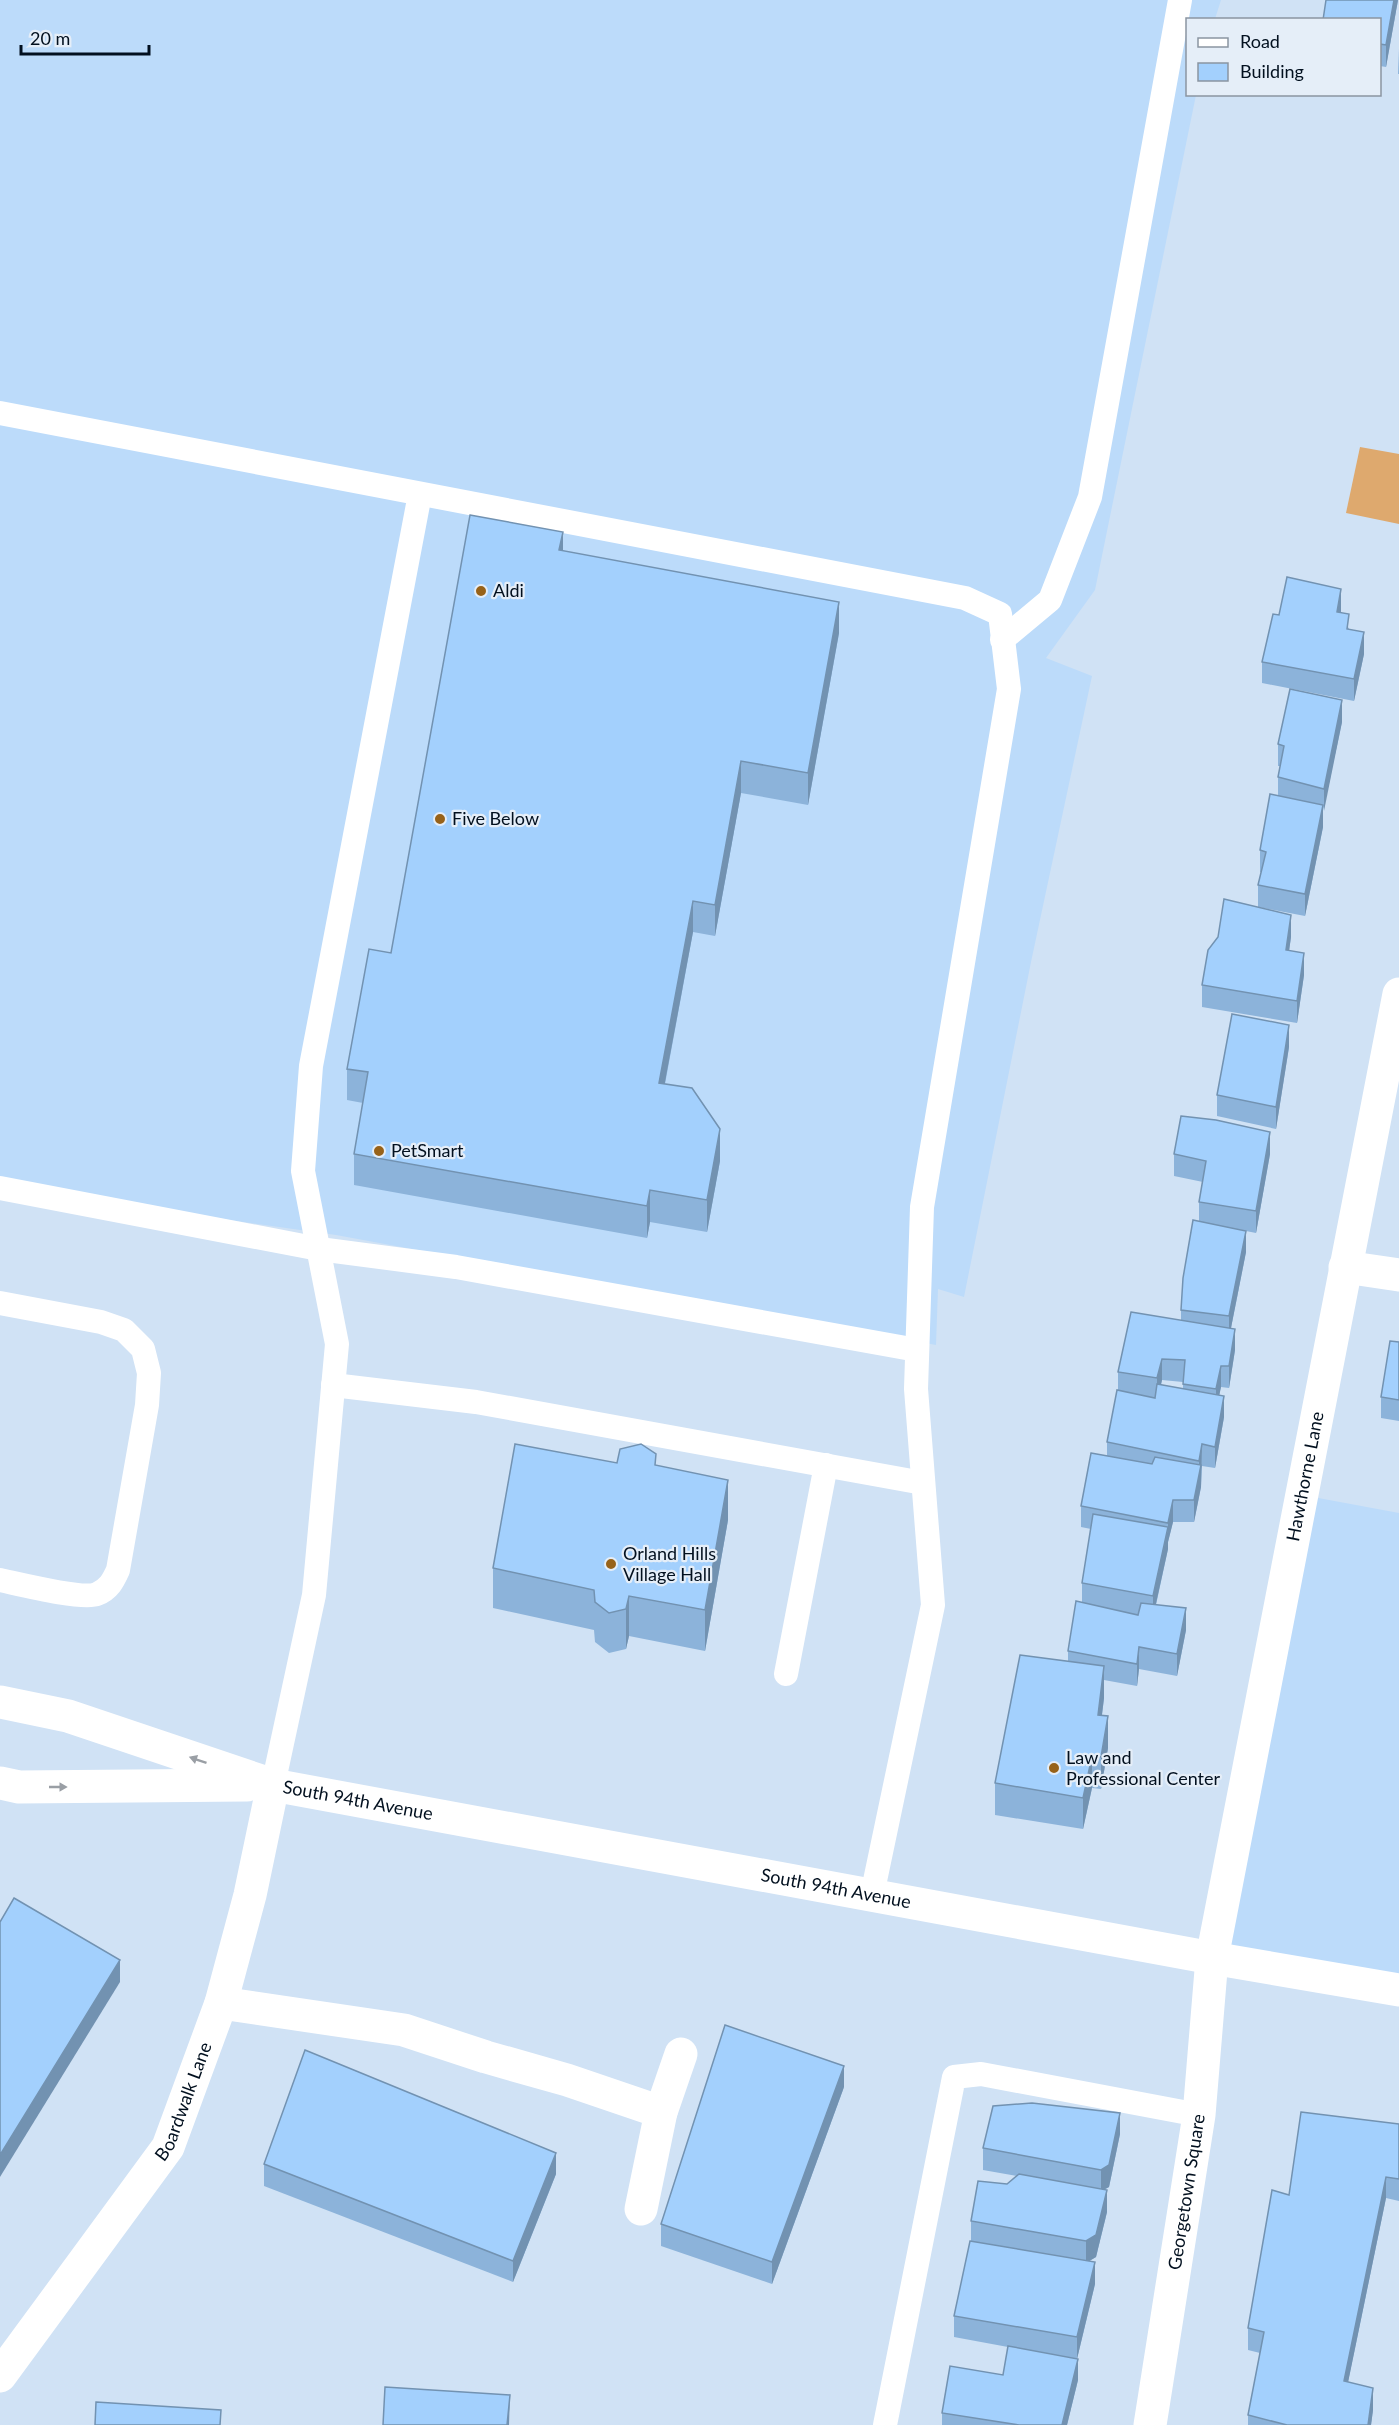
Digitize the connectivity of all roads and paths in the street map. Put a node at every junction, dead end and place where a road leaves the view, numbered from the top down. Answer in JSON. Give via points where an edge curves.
{"nodes":[{"id":1,"x":1180,"y":0,"type":"edge"},
{"id":2,"x":0,"y":413,"type":"edge"},
{"id":3,"x":420,"y":494,"type":"junction"},
{"id":4,"x":1002,"y":640,"type":"junction"},
{"id":5,"x":1399,"y":994,"type":"edge"},
{"id":6,"x":0,"y":1188,"type":"edge"},
{"id":7,"x":319,"y":1249,"type":"junction"},
{"id":8,"x":1345,"y":1267,"type":"junction"},
{"id":9,"x":1399,"y":1275,"type":"edge"},
{"id":10,"x":0,"y":1303,"type":"edge"},
{"id":11,"x":917,"y":1350,"type":"junction"},
{"id":12,"x":333,"y":1385,"type":"junction"},
{"id":13,"x":826,"y":1465,"type":"junction"},
{"id":14,"x":923,"y":1482,"type":"junction"},
{"id":15,"x":0,"y":1580,"type":"edge"},
{"id":16,"x":786,"y":1674,"type":"dead end"},
{"id":17,"x":0,"y":1702,"type":"edge"},
{"id":18,"x":0,"y":1783,"type":"edge"},
{"id":19,"x":273,"y":1785,"type":"junction"},
{"id":20,"x":872,"y":1895,"type":"junction"},
{"id":21,"x":1212,"y":1958,"type":"junction"},
{"id":22,"x":1399,"y":1990,"type":"edge"},
{"id":23,"x":221,"y":2003,"type":"junction"},
{"id":24,"x":681,"y":2055,"type":"dead end"},
{"id":25,"x":661,"y":2112,"type":"junction"},
{"id":26,"x":1199,"y":2115,"type":"junction"},
{"id":27,"x":641,"y":2209,"type":"dead end"},
{"id":28,"x":0,"y":2376,"type":"edge"},
{"id":29,"x":885,"y":2425,"type":"edge"},
{"id":30,"x":1150,"y":2425,"type":"edge"}],
"edges":[{"from":1,"to":4,"type":"lane","via":[[1090,497],[1050,600]]},
{"from":2,"to":3,"type":"lane"},
{"from":3,"to":4,"type":"lane","via":[[965,598],[1000,614]]},
{"from":3,"to":7,"type":"lane","via":[[311,1066],[303,1171]]},
{"from":4,"to":11,"type":"lane","via":[[1009,688],[922,1207]]},
{"from":5,"to":8,"type":"street","name":"Hawthorne Lane"},
{"from":6,"to":7,"type":"lane"},
{"from":7,"to":11,"type":"lane","via":[[468,1269]]},
{"from":7,"to":12,"type":"lane","via":[[337,1344]]},
{"from":8,"to":9,"type":"street"},
{"from":8,"to":21,"type":"street","name":"Hawthorne Lane"},
{"from":10,"to":15,"type":"lane","via":[[124,1330],[143,1349],[149,1373],[147,1406],[118,1570],[110,1586],[95,1595],[73,1594]]},
{"from":11,"to":14,"type":"lane"},
{"from":12,"to":13,"type":"lane","via":[[476,1402]]},
{"from":12,"to":19,"type":"lane","via":[[314,1595]]},
{"from":13,"to":14,"type":"lane"},
{"from":13,"to":16,"type":"lane"},
{"from":14,"to":20,"type":"lane","via":[[933,1605]]},
{"from":19,"to":17,"type":"street","name":"South 94th Avenue","one_way":true,"via":[[68,1716]]},
{"from":18,"to":19,"type":"street","name":"South 94th Avenue","one_way":true,"via":[[19,1787]]},
{"from":19,"to":20,"type":"street","name":"South 94th Avenue"},
{"from":19,"to":23,"type":"street","name":"Boardwalk Lane","via":[[250,1895]]},
{"from":20,"to":21,"type":"street","name":"South 94th Avenue"},
{"from":21,"to":22,"type":"street","name":"South 94th Avenue"},
{"from":21,"to":26,"type":"street","name":"Georgetown Square"},
{"from":23,"to":25,"type":"street","via":[[404,2030]]},
{"from":23,"to":28,"type":"street","name":"Boardwalk Lane","via":[[168,2146]]},
{"from":24,"to":25,"type":"street"},
{"from":25,"to":27,"type":"street"},
{"from":26,"to":29,"type":"lane","via":[[981,2073],[954,2077]]},
{"from":26,"to":30,"type":"street","name":"Georgetown Square"}]}
